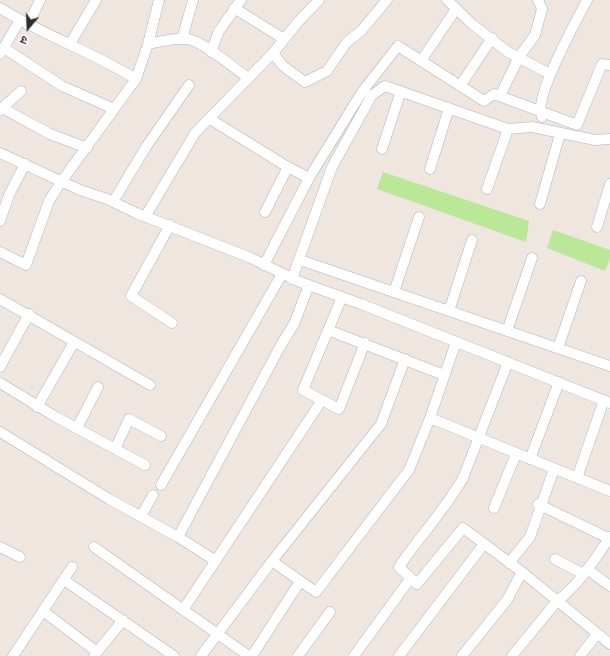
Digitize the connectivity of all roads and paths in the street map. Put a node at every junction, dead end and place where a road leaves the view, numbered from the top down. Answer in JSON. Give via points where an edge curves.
{"nodes":[{"id":1,"x":40,"y":0,"type":"edge"},
{"id":2,"x":96,"y":0,"type":"edge"},
{"id":3,"x":158,"y":0,"type":"edge"},
{"id":4,"x":193,"y":0,"type":"edge"},
{"id":5,"x":241,"y":0,"type":"edge"},
{"id":6,"x":387,"y":0,"type":"edge"},
{"id":7,"x":538,"y":0,"type":"edge"},
{"id":8,"x":587,"y":0,"type":"edge"},
{"id":9,"x":315,"y":1,"type":"edge"},
{"id":10,"x":451,"y":3,"type":"edge"},
{"id":11,"x":0,"y":8,"type":"edge"},
{"id":12,"x":234,"y":8,"type":"junction"},
{"id":13,"x":24,"y":22,"type":"junction"},
{"id":14,"x":492,"y":38,"type":"junction"},
{"id":15,"x":182,"y":39,"type":"junction"},
{"id":16,"x":284,"y":39,"type":"junction"},
{"id":17,"x":70,"y":44,"type":"junction"},
{"id":18,"x":148,"y":44,"type":"junction"},
{"id":19,"x":2,"y":51,"type":"edge"},
{"id":20,"x":211,"y":52,"type":"junction"},
{"id":21,"x":274,"y":53,"type":"junction"},
{"id":22,"x":519,"y":58,"type":"junction"},
{"id":23,"x":420,"y":61,"type":"junction"},
{"id":24,"x":610,"y":65,"type":"edge"},
{"id":25,"x":550,"y":74,"type":"junction"},
{"id":26,"x":248,"y":78,"type":"junction"},
{"id":27,"x":136,"y":79,"type":"junction"},
{"id":28,"x":189,"y":85,"type":"dead end"},
{"id":29,"x":460,"y":86,"type":"junction"},
{"id":30,"x":21,"y":91,"type":"dead end"},
{"id":31,"x":401,"y":92,"type":"junction"},
{"id":32,"x":500,"y":96,"type":"junction"},
{"id":33,"x":449,"y":108,"type":"junction"},
{"id":34,"x":1,"y":109,"type":"edge"},
{"id":35,"x":114,"y":109,"type":"junction"},
{"id":36,"x":540,"y":112,"type":"junction"},
{"id":37,"x":210,"y":119,"type":"junction"},
{"id":38,"x":577,"y":125,"type":"junction"},
{"id":39,"x":508,"y":130,"type":"junction"},
{"id":40,"x":550,"y":130,"type":"junction"},
{"id":41,"x":560,"y":134,"type":"junction"},
{"id":42,"x":580,"y":138,"type":"junction"},
{"id":43,"x":610,"y":139,"type":"edge"},
{"id":44,"x":87,"y":148,"type":"junction"},
{"id":45,"x":382,"y":149,"type":"dead end"},
{"id":46,"x":0,"y":154,"type":"edge"},
{"id":47,"x":25,"y":164,"type":"junction"},
{"id":48,"x":288,"y":167,"type":"junction"},
{"id":49,"x":430,"y":169,"type":"dead end"},
{"id":50,"x":309,"y":178,"type":"junction"},
{"id":51,"x":61,"y":182,"type":"junction"},
{"id":52,"x":610,"y":184,"type":"edge"},
{"id":53,"x":487,"y":189,"type":"dead end"},
{"id":54,"x":112,"y":202,"type":"junction"},
{"id":55,"x":540,"y":204,"type":"dead end"},
{"id":56,"x":264,"y":212,"type":"dead end"},
{"id":57,"x":145,"y":217,"type":"junction"},
{"id":58,"x":419,"y":217,"type":"dead end"},
{"id":59,"x":0,"y":220,"type":"edge"},
{"id":60,"x":170,"y":225,"type":"junction"},
{"id":61,"x":597,"y":227,"type":"dead end"},
{"id":62,"x":472,"y":240,"type":"dead end"},
{"id":63,"x":0,"y":252,"type":"edge"},
{"id":64,"x":532,"y":258,"type":"dead end"},
{"id":65,"x":300,"y":260,"type":"junction"},
{"id":66,"x":264,"y":265,"type":"junction"},
{"id":67,"x":282,"y":274,"type":"junction"},
{"id":68,"x":292,"y":279,"type":"junction"},
{"id":69,"x":581,"y":281,"type":"dead end"},
{"id":70,"x":309,"y":286,"type":"junction"},
{"id":71,"x":394,"y":292,"type":"junction"},
{"id":72,"x":342,"y":297,"type":"junction"},
{"id":73,"x":0,"y":299,"type":"edge"},
{"id":74,"x":449,"y":311,"type":"junction"},
{"id":75,"x":28,"y":314,"type":"junction"},
{"id":76,"x":172,"y":323,"type":"dead end"},
{"id":77,"x":328,"y":330,"type":"junction"},
{"id":78,"x":507,"y":331,"type":"junction"},
{"id":79,"x":74,"y":342,"type":"junction"},
{"id":80,"x":456,"y":342,"type":"junction"},
{"id":81,"x":365,"y":343,"type":"junction"},
{"id":82,"x":558,"y":348,"type":"junction"},
{"id":83,"x":405,"y":359,"type":"junction"},
{"id":84,"x":508,"y":362,"type":"junction"},
{"id":85,"x":610,"y":366,"type":"edge"},
{"id":86,"x":0,"y":368,"type":"edge"},
{"id":87,"x":444,"y":375,"type":"junction"},
{"id":88,"x":559,"y":382,"type":"junction"},
{"id":89,"x":0,"y":384,"type":"edge"},
{"id":90,"x":150,"y":385,"type":"dead end"},
{"id":91,"x":98,"y":387,"type":"dead end"},
{"id":92,"x":322,"y":400,"type":"junction"},
{"id":93,"x":607,"y":402,"type":"edge"},
{"id":94,"x":37,"y":407,"type":"junction"},
{"id":95,"x":430,"y":418,"type":"junction"},
{"id":96,"x":77,"y":428,"type":"junction"},
{"id":97,"x":0,"y":432,"type":"edge"},
{"id":98,"x":161,"y":436,"type":"dead end"},
{"id":99,"x":480,"y":438,"type":"junction"},
{"id":100,"x":115,"y":449,"type":"junction"},
{"id":101,"x":516,"y":454,"type":"junction"},
{"id":102,"x":530,"y":459,"type":"junction"},
{"id":103,"x":145,"y":465,"type":"dead end"},
{"id":104,"x":554,"y":469,"type":"junction"},
{"id":105,"x":577,"y":478,"type":"junction"},
{"id":106,"x":161,"y":485,"type":"dead end"},
{"id":107,"x":610,"y":491,"type":"edge"},
{"id":108,"x":153,"y":495,"type":"dead end"},
{"id":109,"x":540,"y":505,"type":"junction"},
{"id":110,"x":494,"y":508,"type":"dead end"},
{"id":111,"x":141,"y":516,"type":"junction"},
{"id":112,"x":178,"y":538,"type":"junction"},
{"id":113,"x":610,"y":538,"type":"edge"},
{"id":114,"x":484,"y":544,"type":"junction"},
{"id":115,"x":0,"y":547,"type":"edge"},
{"id":116,"x":94,"y":547,"type":"dead end"},
{"id":117,"x":20,"y":557,"type":"dead end"},
{"id":118,"x":555,"y":559,"type":"dead end"},
{"id":119,"x":216,"y":561,"type":"junction"},
{"id":120,"x":272,"y":561,"type":"junction"},
{"id":121,"x":509,"y":564,"type":"junction"},
{"id":122,"x":72,"y":567,"type":"dead end"},
{"id":123,"x":522,"y":572,"type":"junction"},
{"id":124,"x":585,"y":572,"type":"junction"},
{"id":125,"x":410,"y":579,"type":"junction"},
{"id":126,"x":64,"y":580,"type":"junction"},
{"id":127,"x":297,"y":586,"type":"dead end"},
{"id":128,"x":610,"y":586,"type":"edge"},
{"id":129,"x":557,"y":601,"type":"junction"},
{"id":130,"x":183,"y":610,"type":"junction"},
{"id":131,"x":43,"y":611,"type":"junction"},
{"id":132,"x":330,"y":612,"type":"dead end"},
{"id":133,"x":122,"y":620,"type":"junction"},
{"id":134,"x":597,"y":634,"type":"junction"},
{"id":135,"x":217,"y":635,"type":"junction"},
{"id":136,"x":610,"y":644,"type":"edge"},
{"id":137,"x":96,"y":654,"type":"edge"},
{"id":138,"x":13,"y":656,"type":"edge"},
{"id":139,"x":174,"y":656,"type":"edge"},
{"id":140,"x":201,"y":656,"type":"edge"},
{"id":141,"x":250,"y":656,"type":"edge"},
{"id":142,"x":298,"y":656,"type":"edge"},
{"id":143,"x":354,"y":656,"type":"edge"},
{"id":144,"x":399,"y":656,"type":"edge"},
{"id":145,"x":462,"y":656,"type":"edge"},
{"id":146,"x":512,"y":656,"type":"edge"},
{"id":147,"x":580,"y":656,"type":"edge"}],
"edges":[{"from":1,"to":13,"type":"street"},
{"from":2,"to":17,"type":"street"},
{"from":3,"to":18,"type":"street"},
{"from":4,"to":15,"type":"street"},
{"from":5,"to":12,"type":"street"},
{"from":6,"to":21,"type":"street","via":[[366,26],[347,42],[327,71],[305,82],[283,66]]},
{"from":7,"to":22,"type":"street","via":[[542,9],[535,34]]},
{"from":8,"to":25,"type":"street"},
{"from":9,"to":16,"type":"street"},
{"from":10,"to":14,"type":"street","via":[[472,24]]},
{"from":10,"to":23,"type":"street"},
{"from":11,"to":13,"type":"street"},
{"from":12,"to":16,"type":"street"},
{"from":12,"to":20,"type":"street","via":[[219,31]]},
{"from":13,"to":17,"type":"street"},
{"from":13,"to":19,"type":"street"},
{"from":14,"to":22,"type":"street"},
{"from":14,"to":29,"type":"street"},
{"from":15,"to":18,"type":"street"},
{"from":15,"to":20,"type":"street"},
{"from":16,"to":21,"type":"street"},
{"from":17,"to":27,"type":"street"},
{"from":18,"to":27,"type":"street"},
{"from":19,"to":35,"type":"street","via":[[62,86]]},
{"from":20,"to":26,"type":"street"},
{"from":21,"to":26,"type":"street"},
{"from":22,"to":25,"type":"street"},
{"from":22,"to":32,"type":"street"},
{"from":23,"to":29,"type":"street"},
{"from":23,"to":50,"type":"street","via":[[398,46],[362,92]]},
{"from":24,"to":38,"type":"street","via":[[602,64]]},
{"from":25,"to":36,"type":"street"},
{"from":26,"to":37,"type":"street"},
{"from":27,"to":35,"type":"street"},
{"from":28,"to":54,"type":"street"},
{"from":29,"to":32,"type":"street","via":[[484,101],[494,94]]},
{"from":30,"to":34,"type":"street"},
{"from":31,"to":33,"type":"street"},
{"from":31,"to":45,"type":"street"},
{"from":31,"to":65,"type":"street","via":[[385,86],[372,95],[332,167]]},
{"from":32,"to":36,"type":"street"},
{"from":33,"to":39,"type":"street"},
{"from":33,"to":49,"type":"street"},
{"from":34,"to":44,"type":"street","via":[[50,134]]},
{"from":35,"to":44,"type":"street"},
{"from":36,"to":38,"type":"street"},
{"from":36,"to":40,"type":"street"},
{"from":37,"to":48,"type":"street"},
{"from":37,"to":57,"type":"street","via":[[196,133],[179,158]]},
{"from":38,"to":42,"type":"street"},
{"from":39,"to":40,"type":"street","via":[[532,127]]},
{"from":39,"to":53,"type":"street"},
{"from":40,"to":41,"type":"street"},
{"from":41,"to":42,"type":"street"},
{"from":41,"to":55,"type":"street"},
{"from":42,"to":43,"type":"street"},
{"from":44,"to":51,"type":"street"},
{"from":46,"to":47,"type":"street"},
{"from":47,"to":51,"type":"street"},
{"from":47,"to":59,"type":"street"},
{"from":48,"to":50,"type":"street"},
{"from":48,"to":56,"type":"street"},
{"from":50,"to":66,"type":"street"},
{"from":51,"to":54,"type":"street"},
{"from":51,"to":63,"type":"street","via":[[49,201],[26,266]]},
{"from":52,"to":61,"type":"street"},
{"from":54,"to":57,"type":"street"},
{"from":57,"to":60,"type":"street"},
{"from":58,"to":71,"type":"street"},
{"from":60,"to":66,"type":"street"},
{"from":60,"to":76,"type":"street","via":[[131,296]]},
{"from":62,"to":74,"type":"street"},
{"from":64,"to":78,"type":"street"},
{"from":65,"to":68,"type":"street"},
{"from":65,"to":71,"type":"street"},
{"from":66,"to":67,"type":"street"},
{"from":67,"to":68,"type":"street"},
{"from":67,"to":106,"type":"street"},
{"from":68,"to":70,"type":"street"},
{"from":69,"to":82,"type":"street"},
{"from":70,"to":72,"type":"street"},
{"from":70,"to":112,"type":"street","via":[[294,324]]},
{"from":71,"to":74,"type":"street"},
{"from":72,"to":77,"type":"street"},
{"from":72,"to":80,"type":"street"},
{"from":73,"to":75,"type":"street"},
{"from":74,"to":78,"type":"street"},
{"from":75,"to":79,"type":"street"},
{"from":75,"to":86,"type":"street"},
{"from":77,"to":81,"type":"street"},
{"from":77,"to":92,"type":"street","via":[[303,390]]},
{"from":78,"to":82,"type":"street"},
{"from":79,"to":90,"type":"street"},
{"from":79,"to":94,"type":"street"},
{"from":80,"to":84,"type":"street"},
{"from":80,"to":87,"type":"street"},
{"from":81,"to":83,"type":"street"},
{"from":81,"to":92,"type":"street","via":[[338,409]]},
{"from":82,"to":85,"type":"street"},
{"from":83,"to":87,"type":"street"},
{"from":83,"to":120,"type":"street","via":[[381,424]]},
{"from":84,"to":88,"type":"street"},
{"from":84,"to":99,"type":"street"},
{"from":87,"to":95,"type":"street"},
{"from":88,"to":93,"type":"street"},
{"from":88,"to":102,"type":"street"},
{"from":89,"to":94,"type":"street"},
{"from":91,"to":96,"type":"street"},
{"from":92,"to":119,"type":"street"},
{"from":93,"to":105,"type":"street"},
{"from":94,"to":96,"type":"street"},
{"from":95,"to":99,"type":"street"},
{"from":95,"to":120,"type":"street","via":[[410,470],[316,592]]},
{"from":96,"to":100,"type":"street"},
{"from":97,"to":111,"type":"street"},
{"from":98,"to":100,"type":"street","via":[[129,419]]},
{"from":99,"to":101,"type":"street"},
{"from":99,"to":125,"type":"street","via":[[454,494],[413,545],[399,567]]},
{"from":100,"to":103,"type":"street"},
{"from":101,"to":102,"type":"street"},
{"from":101,"to":110,"type":"street"},
{"from":102,"to":104,"type":"street"},
{"from":104,"to":105,"type":"street"},
{"from":104,"to":109,"type":"street"},
{"from":105,"to":107,"type":"street"},
{"from":108,"to":111,"type":"street"},
{"from":109,"to":113,"type":"street"},
{"from":109,"to":121,"type":"street","via":[[530,537]]},
{"from":111,"to":112,"type":"street"},
{"from":112,"to":119,"type":"street"},
{"from":113,"to":124,"type":"street"},
{"from":114,"to":121,"type":"street"},
{"from":114,"to":125,"type":"street","via":[[462,528],[416,584]]},
{"from":114,"to":144,"type":"street"},
{"from":115,"to":117,"type":"street"},
{"from":116,"to":130,"type":"street"},
{"from":118,"to":124,"type":"street"},
{"from":119,"to":130,"type":"street"},
{"from":120,"to":135,"type":"street"},
{"from":121,"to":123,"type":"street"},
{"from":122,"to":126,"type":"street"},
{"from":123,"to":129,"type":"street"},
{"from":123,"to":145,"type":"street","via":[[507,600]]},
{"from":124,"to":128,"type":"street"},
{"from":124,"to":129,"type":"street"},
{"from":125,"to":143,"type":"street"},
{"from":126,"to":131,"type":"street"},
{"from":126,"to":133,"type":"street"},
{"from":127,"to":141,"type":"street"},
{"from":129,"to":134,"type":"street"},
{"from":129,"to":146,"type":"street"},
{"from":130,"to":135,"type":"street"},
{"from":131,"to":137,"type":"street"},
{"from":131,"to":138,"type":"street"},
{"from":132,"to":142,"type":"street"},
{"from":133,"to":137,"type":"street"},
{"from":133,"to":139,"type":"street"},
{"from":134,"to":136,"type":"street"},
{"from":134,"to":147,"type":"street"},
{"from":135,"to":140,"type":"street"},
{"from":135,"to":141,"type":"street"}]}
